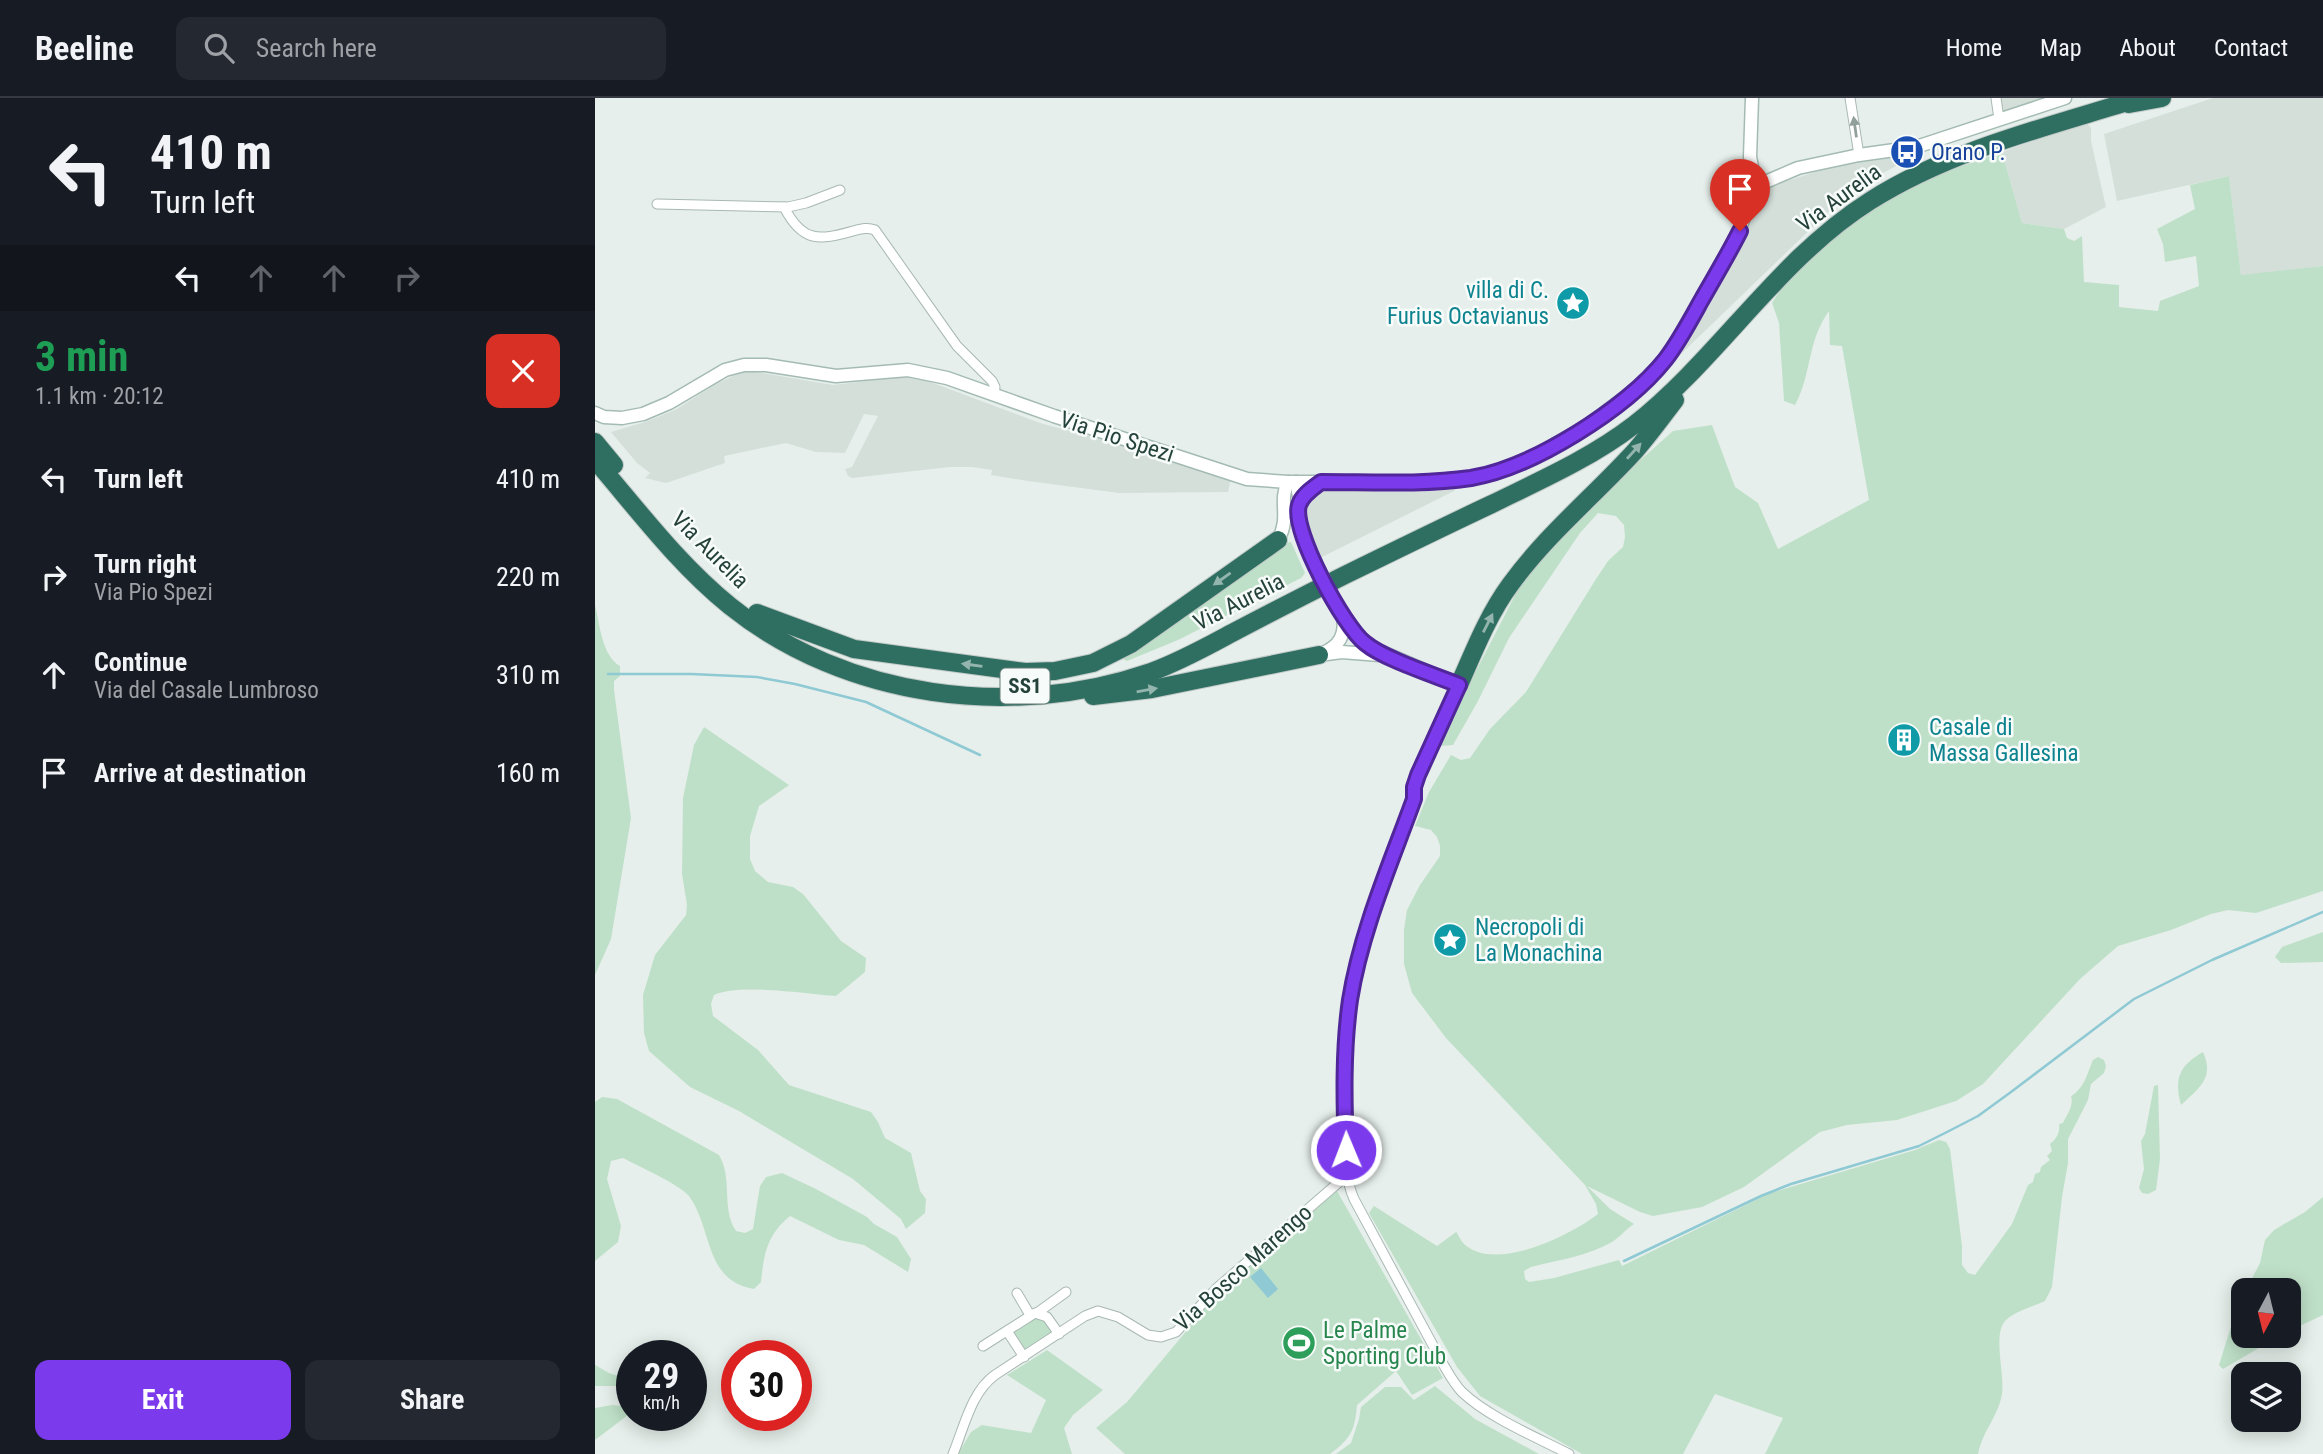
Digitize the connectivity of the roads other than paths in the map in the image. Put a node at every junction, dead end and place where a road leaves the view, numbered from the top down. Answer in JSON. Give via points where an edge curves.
{"nodes":[{"id":1,"x":1752,"y":98,"type":"edge"},
{"id":2,"x":1850,"y":98,"type":"edge"},
{"id":3,"x":1996,"y":98,"type":"edge"},
{"id":4,"x":2065,"y":98,"type":"edge"},
{"id":5,"x":2140,"y":98,"type":"edge"},
{"id":6,"x":2162,"y":98,"type":"edge"},
{"id":7,"x":2111,"y":101,"type":"edge"},
{"id":8,"x":1999,"y":119,"type":"junction"},
{"id":9,"x":1859,"y":155,"type":"junction"},
{"id":10,"x":1756,"y":186,"type":"junction"},
{"id":11,"x":840,"y":190,"type":"dead end"},
{"id":12,"x":657,"y":204,"type":"dead end"},
{"id":13,"x":784,"y":207,"type":"junction"},
{"id":14,"x":1709,"y":353,"type":"junction"},
{"id":15,"x":994,"y":395,"type":"junction"},
{"id":16,"x":595,"y":414,"type":"edge"},
{"id":17,"x":595,"y":442,"type":"edge"},
{"id":18,"x":596,"y":461,"type":"edge"},
{"id":19,"x":1247,"y":479,"type":"junction"},
{"id":20,"x":1292,"y":482,"type":"junction"},
{"id":21,"x":1321,"y":482,"type":"junction"},
{"id":22,"x":1300,"y":501,"type":"junction"},
{"id":23,"x":1284,"y":505,"type":"junction"},
{"id":24,"x":1278,"y":540,"type":"junction"},
{"id":25,"x":1304,"y":540,"type":"junction"},
{"id":26,"x":757,"y":613,"type":"junction"},
{"id":27,"x":1343,"y":617,"type":"junction"},
{"id":28,"x":1319,"y":654,"type":"junction"},
{"id":29,"x":1389,"y":656,"type":"junction"},
{"id":30,"x":1459,"y":685,"type":"junction"},
{"id":31,"x":1030,"y":696,"type":"junction"},
{"id":32,"x":1346,"y":1176,"type":"junction"},
{"id":33,"x":1066,"y":1292,"type":"dead end"},
{"id":34,"x":1017,"y":1293,"type":"dead end"},
{"id":35,"x":1034,"y":1314,"type":"junction"},
{"id":36,"x":1007,"y":1331,"type":"junction"},
{"id":37,"x":1059,"y":1334,"type":"junction"},
{"id":38,"x":982,"y":1346,"type":"dead end"},
{"id":39,"x":1024,"y":1357,"type":"junction"},
{"id":40,"x":953,"y":1454,"type":"edge"},
{"id":41,"x":1569,"y":1454,"type":"edge"}],
"edges":[{"from":1,"to":10,"type":"street","via":[[1750,157]]},
{"from":9,"to":2,"type":"street","one_way":true},
{"from":3,"to":8,"type":"street"},
{"from":4,"to":8,"type":"street"},
{"from":5,"to":7,"type":"highway","name":"Via Aurelia","number":"SS1"},
{"from":6,"to":7,"type":"highway"},
{"from":7,"to":14,"type":"highway","name":"Via Aurelia","number":"SS1","via":[[1961,155],[1867,203],[1830,230]]},
{"from":7,"to":26,"type":"highway","name":"Via Aurelia","number":"SS1","via":[[1961,144],[1889,178],[1816,230],[1662,386],[1608,430],[1556,461],[1147,662],[1054,684],[966,686],[866,666]]},
{"from":8,"to":9,"type":"street","via":[[1916,147]]},
{"from":9,"to":10,"type":"street","via":[[1798,169]]},
{"from":10,"to":21,"type":"street","name":"Via Pio Spezi","via":[[1740,231],[1664,362],[1585,427],[1546,450],[1488,474],[1427,482]]},
{"from":11,"to":13,"type":"street"},
{"from":12,"to":13,"type":"street"},
{"from":13,"to":15,"type":"street","via":[[799,230],[813,237],[865,228],[879,234],[957,346],[992,381]]},
{"from":30,"to":14,"type":"highway","one_way":true,"via":[[1501,598],[1518,574],[1634,452]]},
{"from":14,"to":31,"type":"highway","name":"Via Aurelia","number":"SS1","via":[[1636,423],[1559,471],[1154,671],[1093,687]]},
{"from":15,"to":16,"type":"street","name":"Via Pio Spezi","via":[[918,371],[836,376],[749,365],[728,369],[643,414],[622,418]]},
{"from":15,"to":19,"type":"street","name":"Via Pio Spezi"},
{"from":17,"to":26,"type":"highway","name":"Via Aurelia","number":"SS1","via":[[695,560]]},
{"from":18,"to":31,"type":"highway","name":"Via Aurelia","number":"SS1","via":[[701,580],[733,608],[792,645],[843,669],[903,687],[973,696]]},
{"from":19,"to":20,"type":"street","name":"Via Pio Spezi"},
{"from":19,"to":23,"type":"street"},
{"from":20,"to":21,"type":"street","name":"Via Pio Spezi"},
{"from":20,"to":22,"type":"street"},
{"from":20,"to":23,"type":"street"},
{"from":21,"to":22,"type":"street"},
{"from":22,"to":25,"type":"street","via":[[1298,516]]},
{"from":23,"to":24,"type":"street","via":[[1285,524]]},
{"from":23,"to":25,"type":"street"},
{"from":24,"to":25,"type":"street","via":[[1289,536]]},
{"from":24,"to":26,"type":"highway","one_way":true,"via":[[1131,644],[1093,663],[1055,671],[1020,672],[854,649]]},
{"from":25,"to":27,"type":"street","bridge":true},
{"from":27,"to":28,"type":"street","via":[[1339,642]]},
{"from":27,"to":29,"type":"street","via":[[1365,643]]},
{"from":28,"to":29,"type":"street"},
{"from":31,"to":28,"type":"highway","one_way":true,"via":[[1129,693]]},
{"from":29,"to":30,"type":"street"},
{"from":30,"to":32,"type":"street","via":[[1418,775],[1356,970],[1345,1051]]},
{"from":32,"to":37,"type":"street","name":"Via Bosco Marengo","via":[[1217,1288],[1176,1332],[1151,1336],[1100,1311]]},
{"from":32,"to":41,"type":"street","via":[[1354,1199],[1459,1389]]},
{"from":33,"to":35,"type":"street"},
{"from":34,"to":35,"type":"street"},
{"from":35,"to":36,"type":"street"},
{"from":35,"to":37,"type":"street","via":[[1048,1317]]},
{"from":36,"to":38,"type":"street"},
{"from":36,"to":39,"type":"street"},
{"from":37,"to":39,"type":"street","name":"Via Bosco Marengo"},
{"from":39,"to":40,"type":"street","name":"Via Bosco Marengo","via":[[983,1385]]}]}
